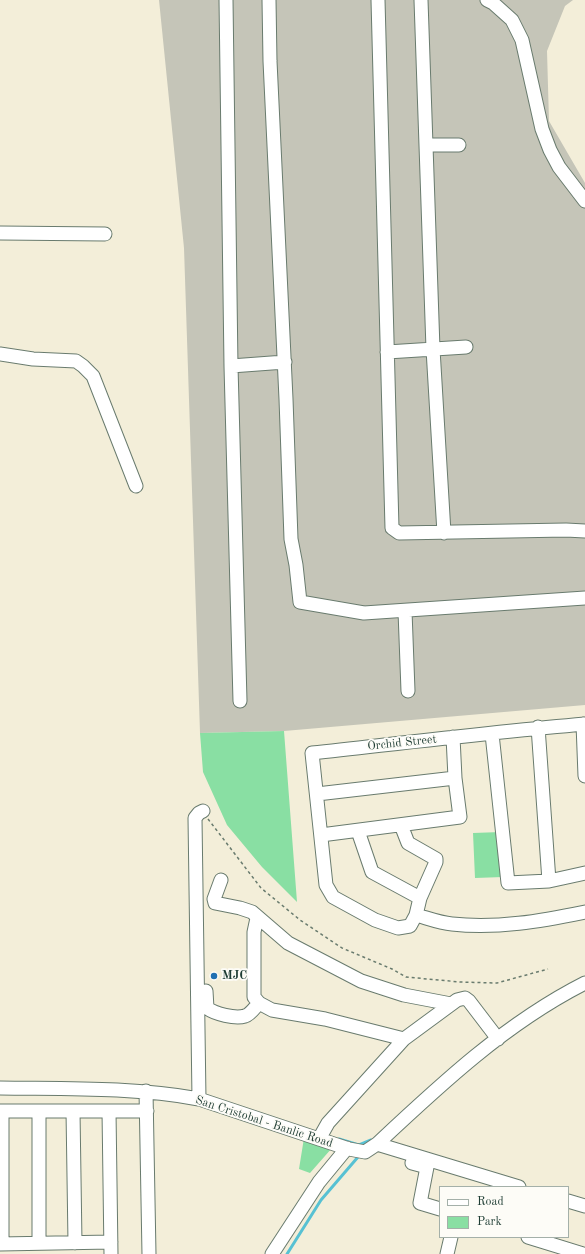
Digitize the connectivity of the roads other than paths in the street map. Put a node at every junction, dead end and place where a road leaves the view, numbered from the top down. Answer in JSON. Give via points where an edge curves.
{"nodes":[{"id":1,"x":226,"y":0,"type":"edge"},
{"id":2,"x":269,"y":0,"type":"edge"},
{"id":3,"x":378,"y":0,"type":"edge"},
{"id":4,"x":421,"y":0,"type":"edge"},
{"id":5,"x":487,"y":0,"type":"edge"},
{"id":6,"x":427,"y":145,"type":"junction"},
{"id":7,"x":460,"y":145,"type":"dead end"},
{"id":8,"x":585,"y":201,"type":"edge"},
{"id":9,"x":0,"y":233,"type":"edge"},
{"id":10,"x":105,"y":234,"type":"dead end"},
{"id":11,"x":466,"y":347,"type":"dead end"},
{"id":12,"x":433,"y":349,"type":"junction"},
{"id":13,"x":387,"y":352,"type":"junction"},
{"id":14,"x":0,"y":354,"type":"edge"},
{"id":15,"x":284,"y":362,"type":"junction"},
{"id":16,"x":231,"y":366,"type":"junction"},
{"id":17,"x":136,"y":486,"type":"dead end"},
{"id":18,"x":585,"y":531,"type":"edge"},
{"id":19,"x":444,"y":533,"type":"junction"},
{"id":20,"x":585,"y":598,"type":"edge"},
{"id":21,"x":405,"y":611,"type":"junction"},
{"id":22,"x":408,"y":691,"type":"dead end"},
{"id":23,"x":240,"y":701,"type":"dead end"},
{"id":24,"x":584,"y":724,"type":"edge"},
{"id":25,"x":538,"y":727,"type":"junction"},
{"id":26,"x":492,"y":734,"type":"junction"},
{"id":27,"x":453,"y":737,"type":"junction"},
{"id":28,"x":585,"y":776,"type":"edge"},
{"id":29,"x":455,"y":778,"type":"junction"},
{"id":30,"x":317,"y":794,"type":"junction"},
{"id":31,"x":203,"y":811,"type":"road end"},
{"id":32,"x":401,"y":825,"type":"junction"},
{"id":33,"x":358,"y":831,"type":"junction"},
{"id":34,"x":321,"y":835,"type":"junction"},
{"id":35,"x":585,"y":873,"type":"edge"},
{"id":36,"x":221,"y":880,"type":"dead end"},
{"id":37,"x":549,"y":881,"type":"junction"},
{"id":38,"x":420,"y":898,"type":"junction"},
{"id":39,"x":585,"y":912,"type":"edge"},
{"id":40,"x":416,"y":915,"type":"junction"},
{"id":41,"x":257,"y":918,"type":"junction"},
{"id":42,"x":585,"y":983,"type":"edge"},
{"id":43,"x":206,"y":991,"type":"dead end"},
{"id":44,"x":259,"y":1003,"type":"junction"},
{"id":45,"x":451,"y":1004,"type":"junction"},
{"id":46,"x":404,"y":1039,"type":"junction"},
{"id":47,"x":498,"y":1039,"type":"junction"},
{"id":48,"x":0,"y":1088,"type":"edge"},
{"id":49,"x":146,"y":1091,"type":"junction"},
{"id":50,"x":199,"y":1099,"type":"junction"},
{"id":51,"x":1,"y":1111,"type":"edge"},
{"id":52,"x":39,"y":1111,"type":"junction"},
{"id":53,"x":73,"y":1111,"type":"junction"},
{"id":54,"x":110,"y":1111,"type":"junction"},
{"id":55,"x":147,"y":1111,"type":"junction"},
{"id":56,"x":319,"y":1139,"type":"junction"},
{"id":57,"x":373,"y":1147,"type":"junction"},
{"id":58,"x":347,"y":1148,"type":"junction"},
{"id":59,"x":1,"y":1170,"type":"edge"},
{"id":60,"x":515,"y":1186,"type":"edge"},
{"id":61,"x":569,"y":1201,"type":"edge"},
{"id":62,"x":1,"y":1206,"type":"edge"},
{"id":63,"x":585,"y":1206,"type":"edge"},
{"id":64,"x":439,"y":1209,"type":"edge"},
{"id":65,"x":450,"y":1238,"type":"edge"},
{"id":66,"x":531,"y":1238,"type":"edge"},
{"id":67,"x":39,"y":1243,"type":"junction"},
{"id":68,"x":75,"y":1243,"type":"junction"},
{"id":69,"x":1,"y":1244,"type":"edge"},
{"id":70,"x":111,"y":1248,"type":"edge"},
{"id":71,"x":149,"y":1254,"type":"edge"},
{"id":72,"x":272,"y":1254,"type":"edge"},
{"id":73,"x":447,"y":1254,"type":"edge"},
{"id":74,"x":583,"y":1254,"type":"edge"}],
"edges":[{"from":1,"to":16,"type":"street"},
{"from":2,"to":15,"type":"street"},
{"from":3,"to":13,"type":"street"},
{"from":4,"to":6,"type":"street"},
{"from":5,"to":8,"type":"street","via":[[512,20],[522,40],[542,128],[550,150],[559,167]]},
{"from":6,"to":7,"type":"street"},
{"from":6,"to":12,"type":"street"},
{"from":9,"to":10,"type":"street"},
{"from":11,"to":12,"type":"street"},
{"from":12,"to":13,"type":"street"},
{"from":12,"to":19,"type":"street"},
{"from":13,"to":19,"type":"street","via":[[392,528],[399,533]]},
{"from":14,"to":17,"type":"street","via":[[76,361],[84,366],[93,376]]},
{"from":15,"to":16,"type":"street"},
{"from":15,"to":21,"type":"street","via":[[291,539],[300,602],[364,613]]},
{"from":16,"to":23,"type":"street"},
{"from":18,"to":19,"type":"street"},
{"from":20,"to":21,"type":"street"},
{"from":21,"to":22,"type":"street"},
{"from":24,"to":25,"type":"street","name":"Orchid Street"},
{"from":24,"to":28,"type":"street"},
{"from":25,"to":26,"type":"street","name":"Orchid Street"},
{"from":25,"to":37,"type":"street"},
{"from":26,"to":27,"type":"street","name":"Orchid Street"},
{"from":26,"to":37,"type":"street","via":[[508,883]]},
{"from":27,"to":29,"type":"street"},
{"from":27,"to":30,"type":"street","name":"Orchid Street","via":[[312,753]]},
{"from":29,"to":30,"type":"street"},
{"from":29,"to":32,"type":"street","via":[[460,816]]},
{"from":30,"to":34,"type":"street"},
{"from":31,"to":50,"type":"street","via":[[195,818]]},
{"from":32,"to":33,"type":"street"},
{"from":32,"to":38,"type":"street","via":[[408,843],[436,859]]},
{"from":33,"to":34,"type":"street"},
{"from":33,"to":38,"type":"street","via":[[372,872]]},
{"from":34,"to":40,"type":"street","via":[[326,885],[333,897],[375,920],[398,928],[410,926]]},
{"from":35,"to":37,"type":"street"},
{"from":36,"to":41,"type":"street","via":[[215,903],[252,912]]},
{"from":38,"to":40,"type":"street"},
{"from":39,"to":40,"type":"street","via":[[490,927],[450,924]]},
{"from":41,"to":44,"type":"street","via":[[254,932],[254,997]]},
{"from":41,"to":45,"type":"street","via":[[288,943],[361,981],[404,995]]},
{"from":42,"to":47,"type":"street"},
{"from":43,"to":44,"type":"street","via":[[207,1008],[212,1011],[239,1017],[246,1016]]},
{"from":44,"to":46,"type":"street","via":[[272,1010],[325,1018]]},
{"from":45,"to":46,"type":"street"},
{"from":45,"to":47,"type":"street","via":[[461,997],[465,998]]},
{"from":46,"to":56,"type":"street","via":[[333,1118]]},
{"from":47,"to":57,"type":"street","via":[[457,1070]]},
{"from":48,"to":49,"type":"street","name":"San Cristobal - Banlic Road"},
{"from":49,"to":50,"type":"street","name":"San Cristobal - Banlic Road"},
{"from":49,"to":55,"type":"street"},
{"from":50,"to":56,"type":"street","name":"San Cristobal - Banlic Road"},
{"from":51,"to":52,"type":"street"},
{"from":51,"to":59,"type":"street"},
{"from":52,"to":53,"type":"street"},
{"from":52,"to":67,"type":"street"},
{"from":53,"to":54,"type":"street"},
{"from":53,"to":68,"type":"street"},
{"from":54,"to":55,"type":"street"},
{"from":54,"to":70,"type":"street"},
{"from":55,"to":71,"type":"street"},
{"from":56,"to":58,"type":"street","name":"San Cristobal - Banlic Road"},
{"from":57,"to":58,"type":"street","name":"San Cristobal - Banlic Road","via":[[365,1152]]},
{"from":57,"to":60,"type":"street","name":"San Cristobal - Banlic Road"},
{"from":57,"to":64,"type":"street","via":[[427,1167],[420,1203]]},
{"from":58,"to":72,"type":"street","via":[[319,1182]]},
{"from":59,"to":62,"type":"street"},
{"from":61,"to":63,"type":"street"},
{"from":62,"to":69,"type":"street"},
{"from":65,"to":73,"type":"street"},
{"from":66,"to":74,"type":"street"},
{"from":67,"to":68,"type":"street"},
{"from":67,"to":69,"type":"street"},
{"from":68,"to":70,"type":"street"}]}
